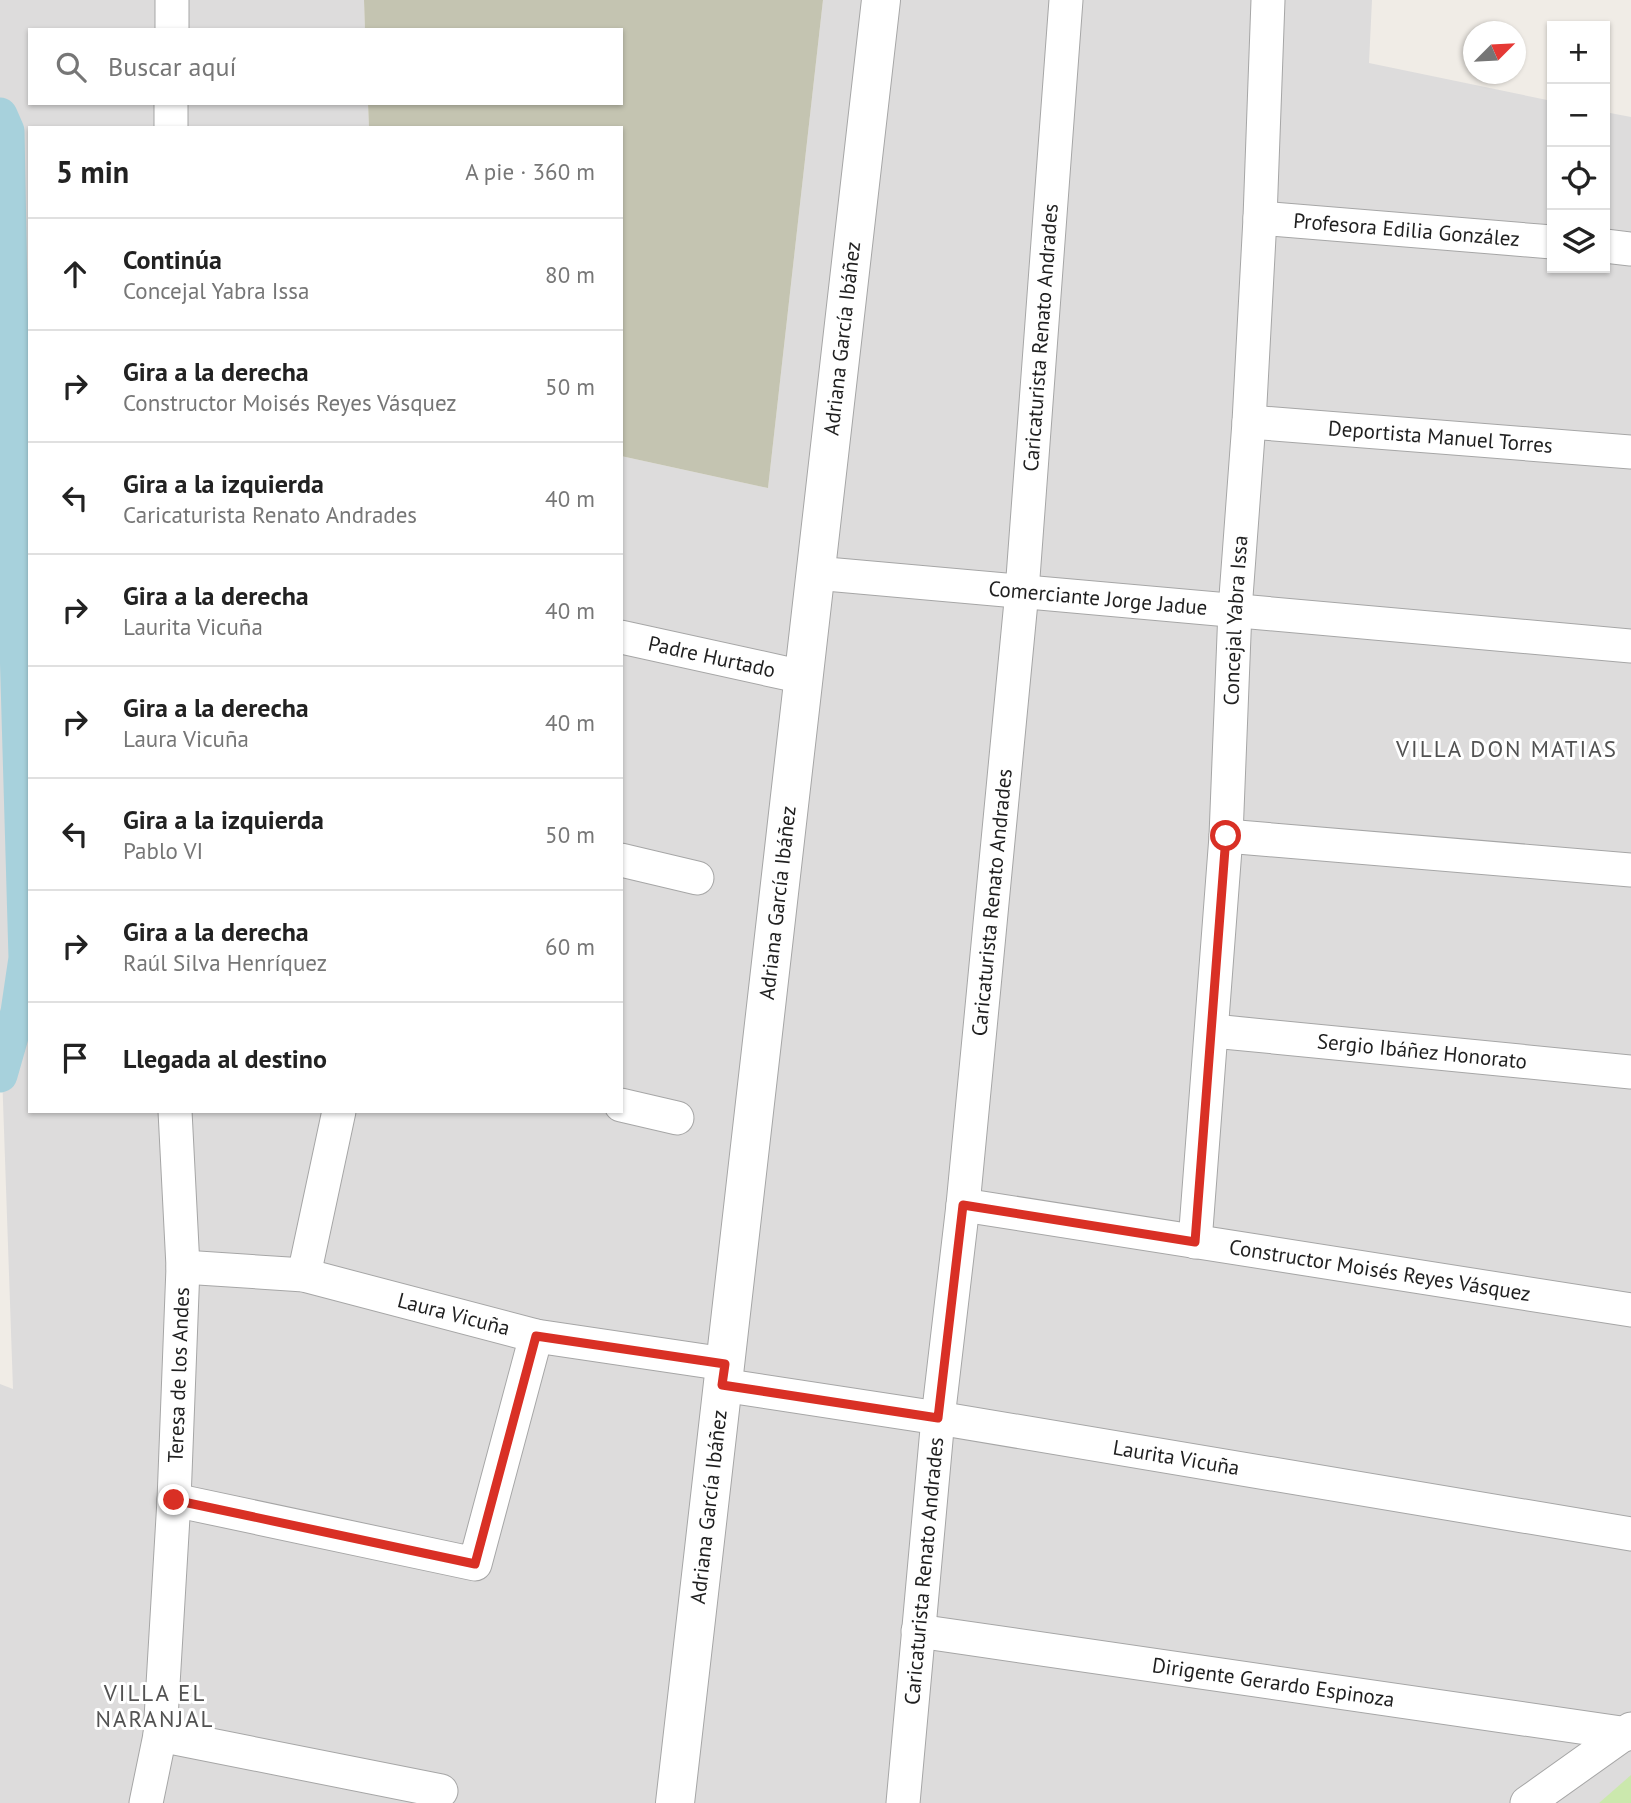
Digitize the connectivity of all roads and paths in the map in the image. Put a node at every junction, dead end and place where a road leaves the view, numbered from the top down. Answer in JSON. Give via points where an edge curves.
{"nodes":[{"id":1,"x":172,"y":0,"type":"edge"},
{"id":2,"x":881,"y":0,"type":"edge"},
{"id":3,"x":1066,"y":0,"type":"edge"},
{"id":4,"x":1268,"y":0,"type":"edge"},
{"id":5,"x":172,"y":28,"type":"edge"},
{"id":6,"x":171,"y":105,"type":"edge"},
{"id":7,"x":171,"y":126,"type":"edge"},
{"id":8,"x":1260,"y":218,"type":"junction"},
{"id":9,"x":1547,"y":242,"type":"edge"},
{"id":10,"x":1610,"y":246,"type":"edge"},
{"id":11,"x":1631,"y":248,"type":"edge"},
{"id":12,"x":1249,"y":422,"type":"junction"},
{"id":13,"x":1631,"y":452,"type":"edge"},
{"id":14,"x":815,"y":573,"type":"junction"},
{"id":15,"x":1022,"y":591,"type":"junction"},
{"id":16,"x":1235,"y":610,"type":"junction"},
{"id":17,"x":623,"y":637,"type":"edge"},
{"id":18,"x":1631,"y":646,"type":"edge"},
{"id":19,"x":803,"y":677,"type":"junction"},
{"id":20,"x":1226,"y":836,"type":"junction"},
{"id":21,"x":623,"y":860,"type":"edge"},
{"id":22,"x":1631,"y":870,"type":"edge"},
{"id":23,"x":697,"y":878,"type":"dead end"},
{"id":24,"x":1213,"y":1031,"type":"junction"},
{"id":25,"x":1631,"y":1072,"type":"edge"},
{"id":26,"x":623,"y":1105,"type":"edge"},
{"id":27,"x":175,"y":1113,"type":"edge"},
{"id":28,"x":338,"y":1113,"type":"edge"},
{"id":29,"x":677,"y":1118,"type":"dead end"},
{"id":30,"x":963,"y":1205,"type":"junction"},
{"id":31,"x":1195,"y":1242,"type":"junction"},
{"id":32,"x":183,"y":1267,"type":"junction"},
{"id":33,"x":304,"y":1275,"type":"junction"},
{"id":34,"x":1631,"y":1310,"type":"edge"},
{"id":35,"x":536,"y":1336,"type":"junction"},
{"id":36,"x":724,"y":1375,"type":"junction"},
{"id":37,"x":938,"y":1418,"type":"junction"},
{"id":38,"x":174,"y":1500,"type":"junction"},
{"id":39,"x":1631,"y":1534,"type":"edge"},
{"id":40,"x":918,"y":1631,"type":"junction"},
{"id":41,"x":1629,"y":1731,"type":"edge"},
{"id":42,"x":160,"y":1735,"type":"junction"},
{"id":43,"x":440,"y":1791,"type":"dead end"},
{"id":44,"x":146,"y":1803,"type":"edge"},
{"id":45,"x":675,"y":1803,"type":"edge"},
{"id":46,"x":903,"y":1803,"type":"edge"},
{"id":47,"x":1527,"y":1803,"type":"edge"}],
"edges":[{"from":1,"to":5,"type":"street"},
{"from":2,"to":14,"type":"street","name":"Adriana García Ibáñez"},
{"from":3,"to":15,"type":"street","name":"Caricaturista Renato Andrades"},
{"from":4,"to":8,"type":"street","name":"Concejal Yabra Issa"},
{"from":6,"to":7,"type":"street"},
{"from":8,"to":9,"type":"street","name":"Profesora Edilia González"},
{"from":8,"to":12,"type":"street","name":"Concejal Yabra Issa"},
{"from":10,"to":11,"type":"street"},
{"from":12,"to":13,"type":"street","name":"Deportista Manuel Torres"},
{"from":12,"to":16,"type":"street","name":"Concejal Yabra Issa"},
{"from":14,"to":15,"type":"street","name":"Comerciante Jorge Jadue"},
{"from":14,"to":19,"type":"street","name":"Adriana García Ibáñez"},
{"from":15,"to":16,"type":"street","name":"Comerciante Jorge Jadue"},
{"from":15,"to":30,"type":"street","name":"Caricaturista Renato Andrades"},
{"from":16,"to":18,"type":"street","name":"Comerciante Jorge Jadue"},
{"from":16,"to":20,"type":"street","name":"Concejal Yabra Issa"},
{"from":17,"to":19,"type":"street","name":"Padre Hurtado"},
{"from":19,"to":36,"type":"street","name":"Adriana García Ibáñez"},
{"from":20,"to":22,"type":"street"},
{"from":20,"to":24,"type":"street","name":"Concejal Yabra Issa"},
{"from":21,"to":23,"type":"street"},
{"from":24,"to":25,"type":"street","name":"Sergio Ibáñez Honorato"},
{"from":24,"to":31,"type":"street","name":"Concejal Yabra Issa"},
{"from":26,"to":29,"type":"street"},
{"from":27,"to":32,"type":"street","name":"Teresa de los Andes"},
{"from":28,"to":33,"type":"street"},
{"from":30,"to":31,"type":"street","name":"Constructor Moisés Reyes Vásquez"},
{"from":30,"to":37,"type":"street","name":"Caricaturista Renato Andrades"},
{"from":31,"to":34,"type":"street","name":"Constructor Moisés Reyes Vásquez"},
{"from":32,"to":33,"type":"street","name":"Laura Vicuña"},
{"from":32,"to":38,"type":"street","name":"Teresa de los Andes"},
{"from":33,"to":35,"type":"street","name":"Laura Vicuña"},
{"from":35,"to":36,"type":"street","name":"Laura Vicuña"},
{"from":35,"to":38,"type":"street","via":[[475,1564]]},
{"from":36,"to":37,"type":"street","name":"Laurita Vicuña"},
{"from":36,"to":45,"type":"street","name":"Adriana García Ibáñez"},
{"from":37,"to":39,"type":"street","name":"Laurita Vicuña"},
{"from":37,"to":40,"type":"street","name":"Caricaturista Renato Andrades"},
{"from":38,"to":42,"type":"street","name":"Teresa de los Andes"},
{"from":40,"to":41,"type":"street","name":"Dirigente Gerardo Espinoza"},
{"from":40,"to":46,"type":"street","name":"Caricaturista Renato Andrades"},
{"from":41,"to":47,"type":"street"},
{"from":42,"to":43,"type":"street"},
{"from":42,"to":44,"type":"street","name":"Teresa de los Andes"}]}
